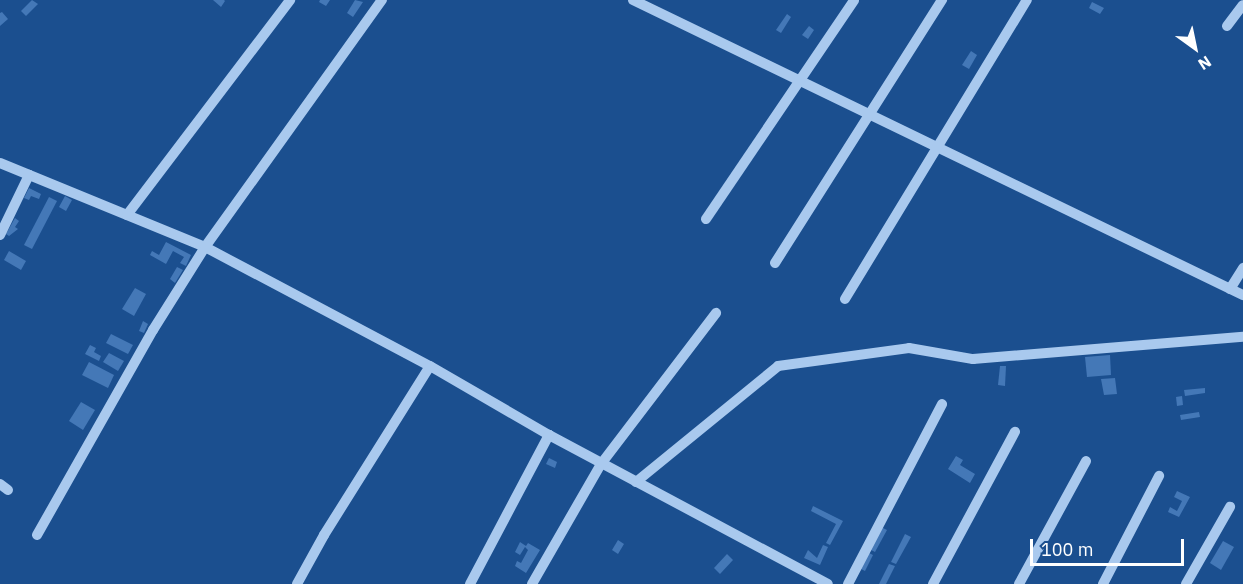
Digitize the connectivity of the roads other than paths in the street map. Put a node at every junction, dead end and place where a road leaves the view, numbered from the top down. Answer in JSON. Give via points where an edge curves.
{"nodes":[{"id":1,"x":290,"y":0,"type":"edge"},
{"id":2,"x":382,"y":0,"type":"edge"},
{"id":3,"x":633,"y":0,"type":"edge"},
{"id":4,"x":854,"y":0,"type":"edge"},
{"id":5,"x":942,"y":0,"type":"edge"},
{"id":6,"x":1027,"y":0,"type":"edge"},
{"id":7,"x":1243,"y":5,"type":"edge"},
{"id":8,"x":1227,"y":26,"type":"dead end"},
{"id":9,"x":800,"y":81,"type":"junction"},
{"id":10,"x":869,"y":114,"type":"junction"},
{"id":11,"x":938,"y":148,"type":"junction"},
{"id":12,"x":0,"y":163,"type":"edge"},
{"id":13,"x":29,"y":175,"type":"junction"},
{"id":14,"x":127,"y":215,"type":"junction"},
{"id":15,"x":706,"y":219,"type":"dead end"},
{"id":16,"x":0,"y":235,"type":"edge"},
{"id":17,"x":205,"y":248,"type":"junction"},
{"id":18,"x":775,"y":263,"type":"dead end"},
{"id":19,"x":1243,"y":268,"type":"edge"},
{"id":20,"x":1230,"y":289,"type":"junction"},
{"id":21,"x":1243,"y":295,"type":"edge"},
{"id":22,"x":845,"y":299,"type":"dead end"},
{"id":23,"x":716,"y":313,"type":"dead end"},
{"id":24,"x":1243,"y":336,"type":"edge"},
{"id":25,"x":430,"y":366,"type":"junction"},
{"id":26,"x":942,"y":404,"type":"dead end"},
{"id":27,"x":1015,"y":432,"type":"dead end"},
{"id":28,"x":549,"y":435,"type":"junction"},
{"id":29,"x":1086,"y":460,"type":"dead end"},
{"id":30,"x":601,"y":464,"type":"junction"},
{"id":31,"x":1159,"y":476,"type":"dead end"},
{"id":32,"x":636,"y":482,"type":"junction"},
{"id":33,"x":1230,"y":507,"type":"dead end"},
{"id":34,"x":37,"y":535,"type":"dead end"},
{"id":35,"x":297,"y":584,"type":"edge"},
{"id":36,"x":470,"y":584,"type":"edge"},
{"id":37,"x":532,"y":584,"type":"edge"},
{"id":38,"x":828,"y":584,"type":"edge"},
{"id":39,"x":848,"y":584,"type":"edge"},
{"id":40,"x":933,"y":584,"type":"edge"},
{"id":41,"x":1019,"y":584,"type":"edge"},
{"id":42,"x":1103,"y":584,"type":"edge"},
{"id":43,"x":1186,"y":584,"type":"edge"}],
"edges":[{"from":1,"to":14,"type":"street"},
{"from":2,"to":17,"type":"street"},
{"from":3,"to":9,"type":"street"},
{"from":4,"to":9,"type":"street"},
{"from":5,"to":10,"type":"street"},
{"from":6,"to":11,"type":"street"},
{"from":7,"to":8,"type":"street"},
{"from":9,"to":10,"type":"street"},
{"from":9,"to":15,"type":"street"},
{"from":10,"to":11,"type":"street"},
{"from":10,"to":18,"type":"street"},
{"from":11,"to":20,"type":"street"},
{"from":11,"to":22,"type":"street"},
{"from":12,"to":13,"type":"street"},
{"from":13,"to":14,"type":"street"},
{"from":13,"to":16,"type":"street"},
{"from":14,"to":17,"type":"street"},
{"from":17,"to":25,"type":"street"},
{"from":17,"to":34,"type":"street","via":[[153,330]]},
{"from":19,"to":20,"type":"street"},
{"from":20,"to":21,"type":"street"},
{"from":23,"to":30,"type":"street"},
{"from":24,"to":32,"type":"street","via":[[973,359],[909,348],[778,366]]},
{"from":25,"to":28,"type":"street"},
{"from":25,"to":35,"type":"street"},
{"from":26,"to":39,"type":"street"},
{"from":27,"to":40,"type":"street"},
{"from":28,"to":30,"type":"street"},
{"from":28,"to":36,"type":"street"},
{"from":29,"to":41,"type":"street"},
{"from":30,"to":32,"type":"street"},
{"from":30,"to":37,"type":"street"},
{"from":31,"to":42,"type":"street"},
{"from":32,"to":38,"type":"street"},
{"from":33,"to":43,"type":"street"}]}
